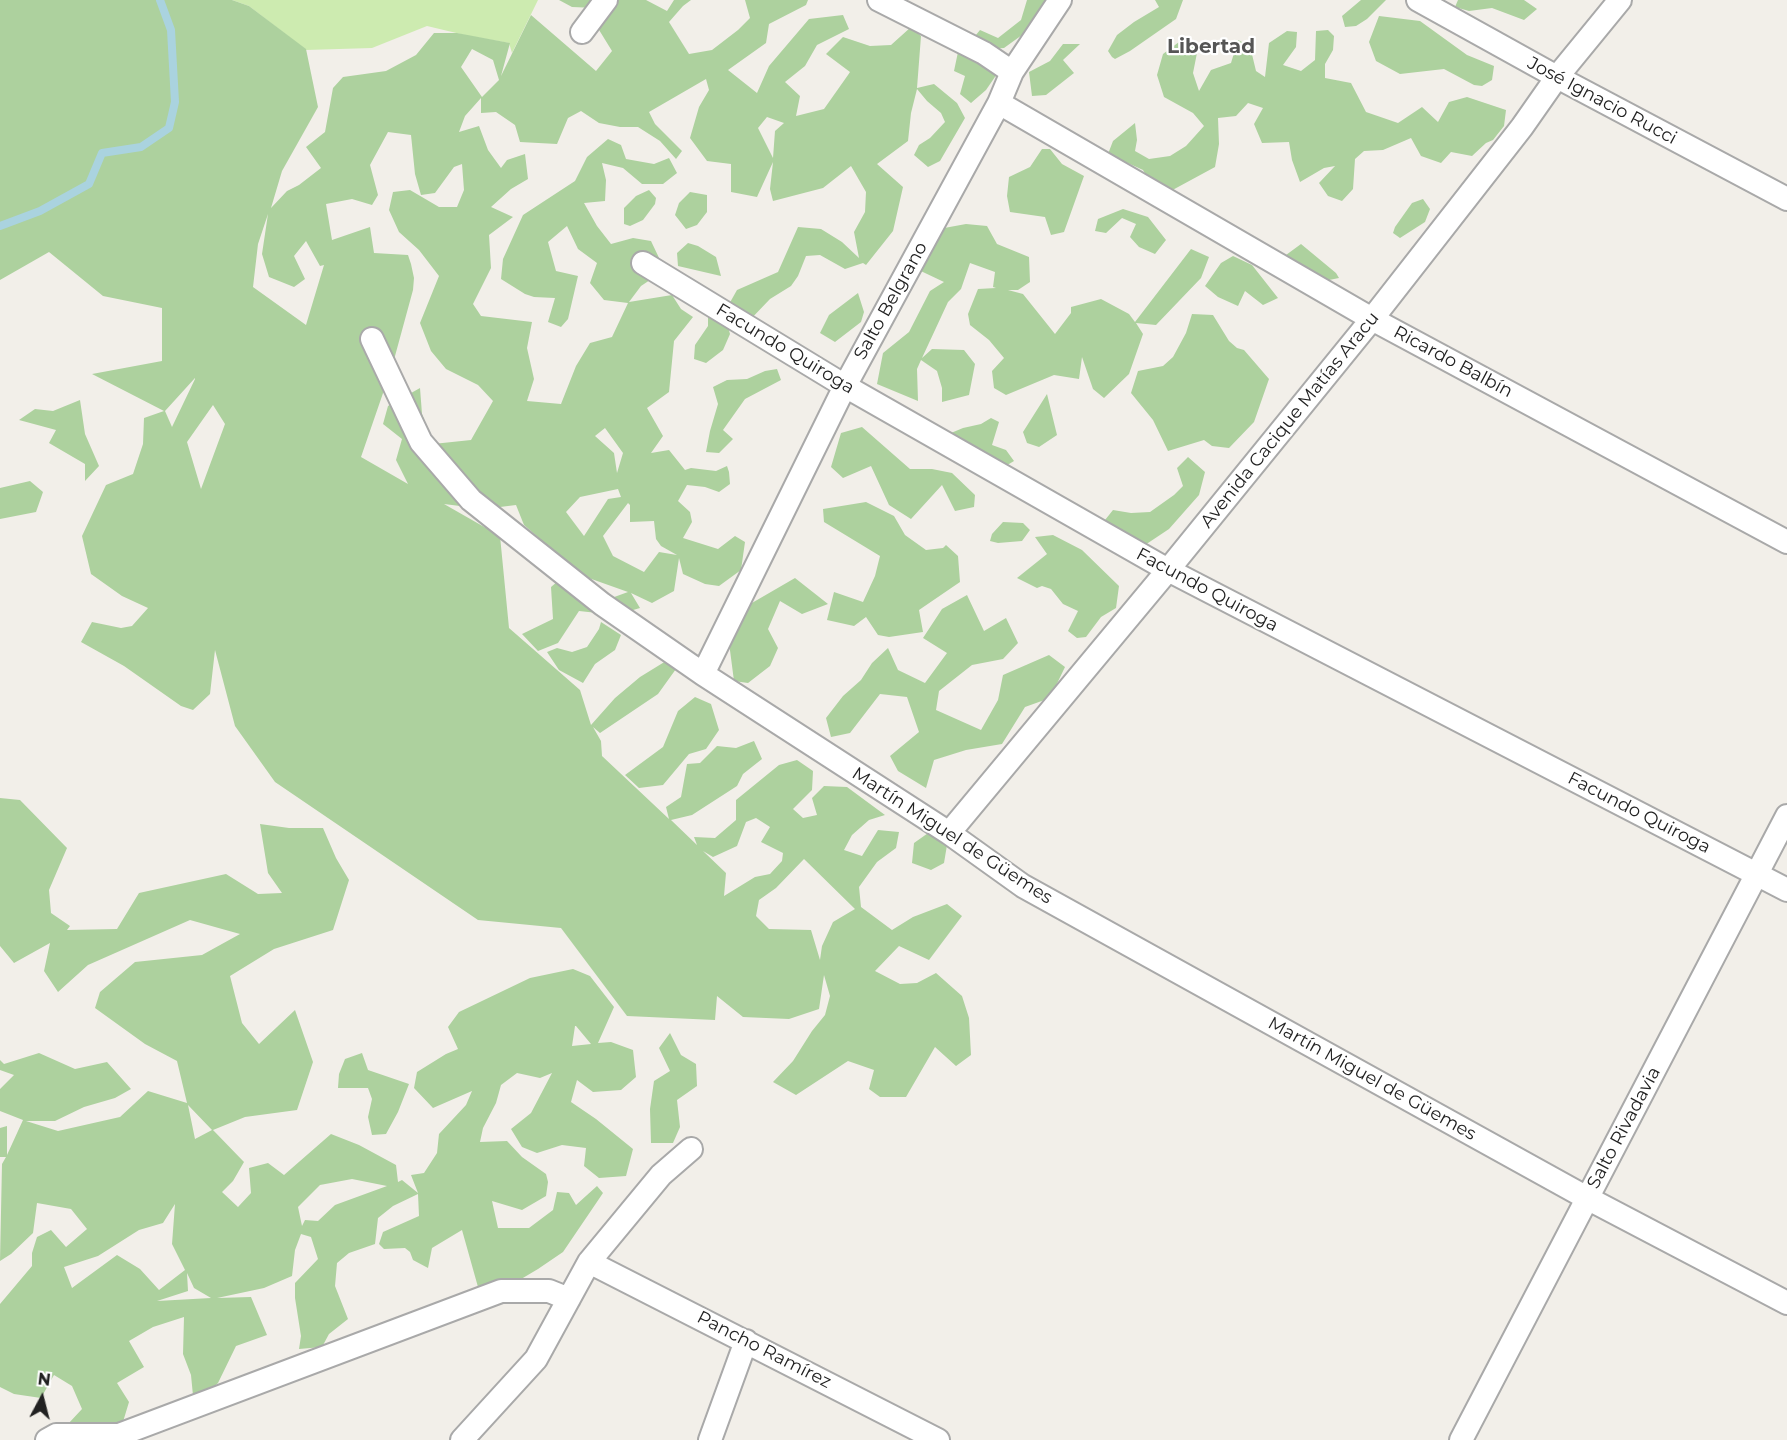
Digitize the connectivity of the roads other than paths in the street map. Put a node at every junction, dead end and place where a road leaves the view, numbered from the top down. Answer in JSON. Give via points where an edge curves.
{"nodes":[{"id":1,"x":606,"y":0,"type":"edge"},
{"id":2,"x":879,"y":0,"type":"edge"},
{"id":3,"x":1060,"y":0,"type":"edge"},
{"id":4,"x":1418,"y":0,"type":"edge"},
{"id":5,"x":1620,"y":0,"type":"edge"},
{"id":6,"x":582,"y":32,"type":"dead end"},
{"id":7,"x":1012,"y":72,"type":"junction"},
{"id":8,"x":1557,"y":77,"type":"junction"},
{"id":9,"x":999,"y":103,"type":"junction"},
{"id":10,"x":1787,"y":199,"type":"edge"},
{"id":11,"x":642,"y":263,"type":"dead end"},
{"id":12,"x":1372,"y":319,"type":"junction"},
{"id":13,"x":372,"y":339,"type":"dead end"},
{"id":14,"x":845,"y":386,"type":"junction"},
{"id":15,"x":1787,"y":542,"type":"edge"},
{"id":16,"x":1168,"y":570,"type":"junction"},
{"id":17,"x":703,"y":674,"type":"junction"},
{"id":18,"x":1787,"y":816,"type":"edge"},
{"id":19,"x":949,"y":833,"type":"junction"},
{"id":20,"x":1756,"y":874,"type":"junction"},
{"id":21,"x":1787,"y":890,"type":"edge"},
{"id":22,"x":691,"y":1149,"type":"dead end"},
{"id":23,"x":1587,"y":1198,"type":"junction"},
{"id":24,"x":590,"y":1262,"type":"junction"},
{"id":25,"x":569,"y":1299,"type":"junction"},
{"id":26,"x":1787,"y":1303,"type":"edge"},
{"id":27,"x":746,"y":1341,"type":"junction"},
{"id":28,"x":142,"y":1433,"type":"edge"},
{"id":29,"x":47,"y":1440,"type":"edge"},
{"id":30,"x":462,"y":1440,"type":"edge"},
{"id":31,"x":710,"y":1440,"type":"edge"},
{"id":32,"x":938,"y":1440,"type":"edge"},
{"id":33,"x":1461,"y":1440,"type":"edge"}],
"edges":[{"from":1,"to":6,"type":"street"},
{"from":2,"to":7,"type":"street","via":[[984,53]]},
{"from":3,"to":7,"type":"street","name":"Salto Belgrano"},
{"from":4,"to":8,"type":"street","name":"José Ignacio Rucci"},
{"from":5,"to":8,"type":"street","name":"Avenida Cacique Matías Aracu"},
{"from":7,"to":9,"type":"street","name":"Salto Belgrano"},
{"from":8,"to":10,"type":"street","name":"José Ignacio Rucci"},
{"from":8,"to":12,"type":"street","name":"Avenida Cacique Matías Aracu"},
{"from":9,"to":12,"type":"street","name":"Ricardo Balbín"},
{"from":9,"to":14,"type":"street","name":"Salto Belgrano"},
{"from":11,"to":14,"type":"street","name":"Facundo Quiroga"},
{"from":12,"to":15,"type":"street","name":"Ricardo Balbín"},
{"from":12,"to":16,"type":"street","name":"Avenida Cacique Matías Aracu"},
{"from":13,"to":17,"type":"street","name":"Martín Miguel de Güemes","via":[[421,442],[471,500],[602,604]]},
{"from":14,"to":16,"type":"street","name":"Facundo Quiroga"},
{"from":14,"to":17,"type":"street","name":"Salto Belgrano"},
{"from":16,"to":19,"type":"street","name":"Avenida Cacique Matías Aracu"},
{"from":16,"to":20,"type":"street","name":"Facundo Quiroga"},
{"from":17,"to":19,"type":"street","name":"Martín Miguel de Güemes"},
{"from":18,"to":20,"type":"street","name":"Salto Rivadavia"},
{"from":19,"to":23,"type":"street","name":"Martín Miguel de Güemes","via":[[1023,886]]},
{"from":20,"to":21,"type":"street","name":"Facundo Quiroga"},
{"from":20,"to":23,"type":"street","name":"Salto Rivadavia"},
{"from":22,"to":24,"type":"street","via":[[661,1174]]},
{"from":23,"to":26,"type":"street","name":"Martín Miguel de Güemes"},
{"from":23,"to":33,"type":"street","name":"Salto Rivadavia"},
{"from":24,"to":25,"type":"street"},
{"from":24,"to":27,"type":"street","name":"Pancho Ramírez"},
{"from":25,"to":28,"type":"street","via":[[549,1291],[501,1291]]},
{"from":25,"to":30,"type":"street","via":[[536,1359]]},
{"from":27,"to":31,"type":"street"},
{"from":27,"to":32,"type":"street","name":"Pancho Ramírez"},
{"from":28,"to":29,"type":"street","via":[[57,1435]]}]}
